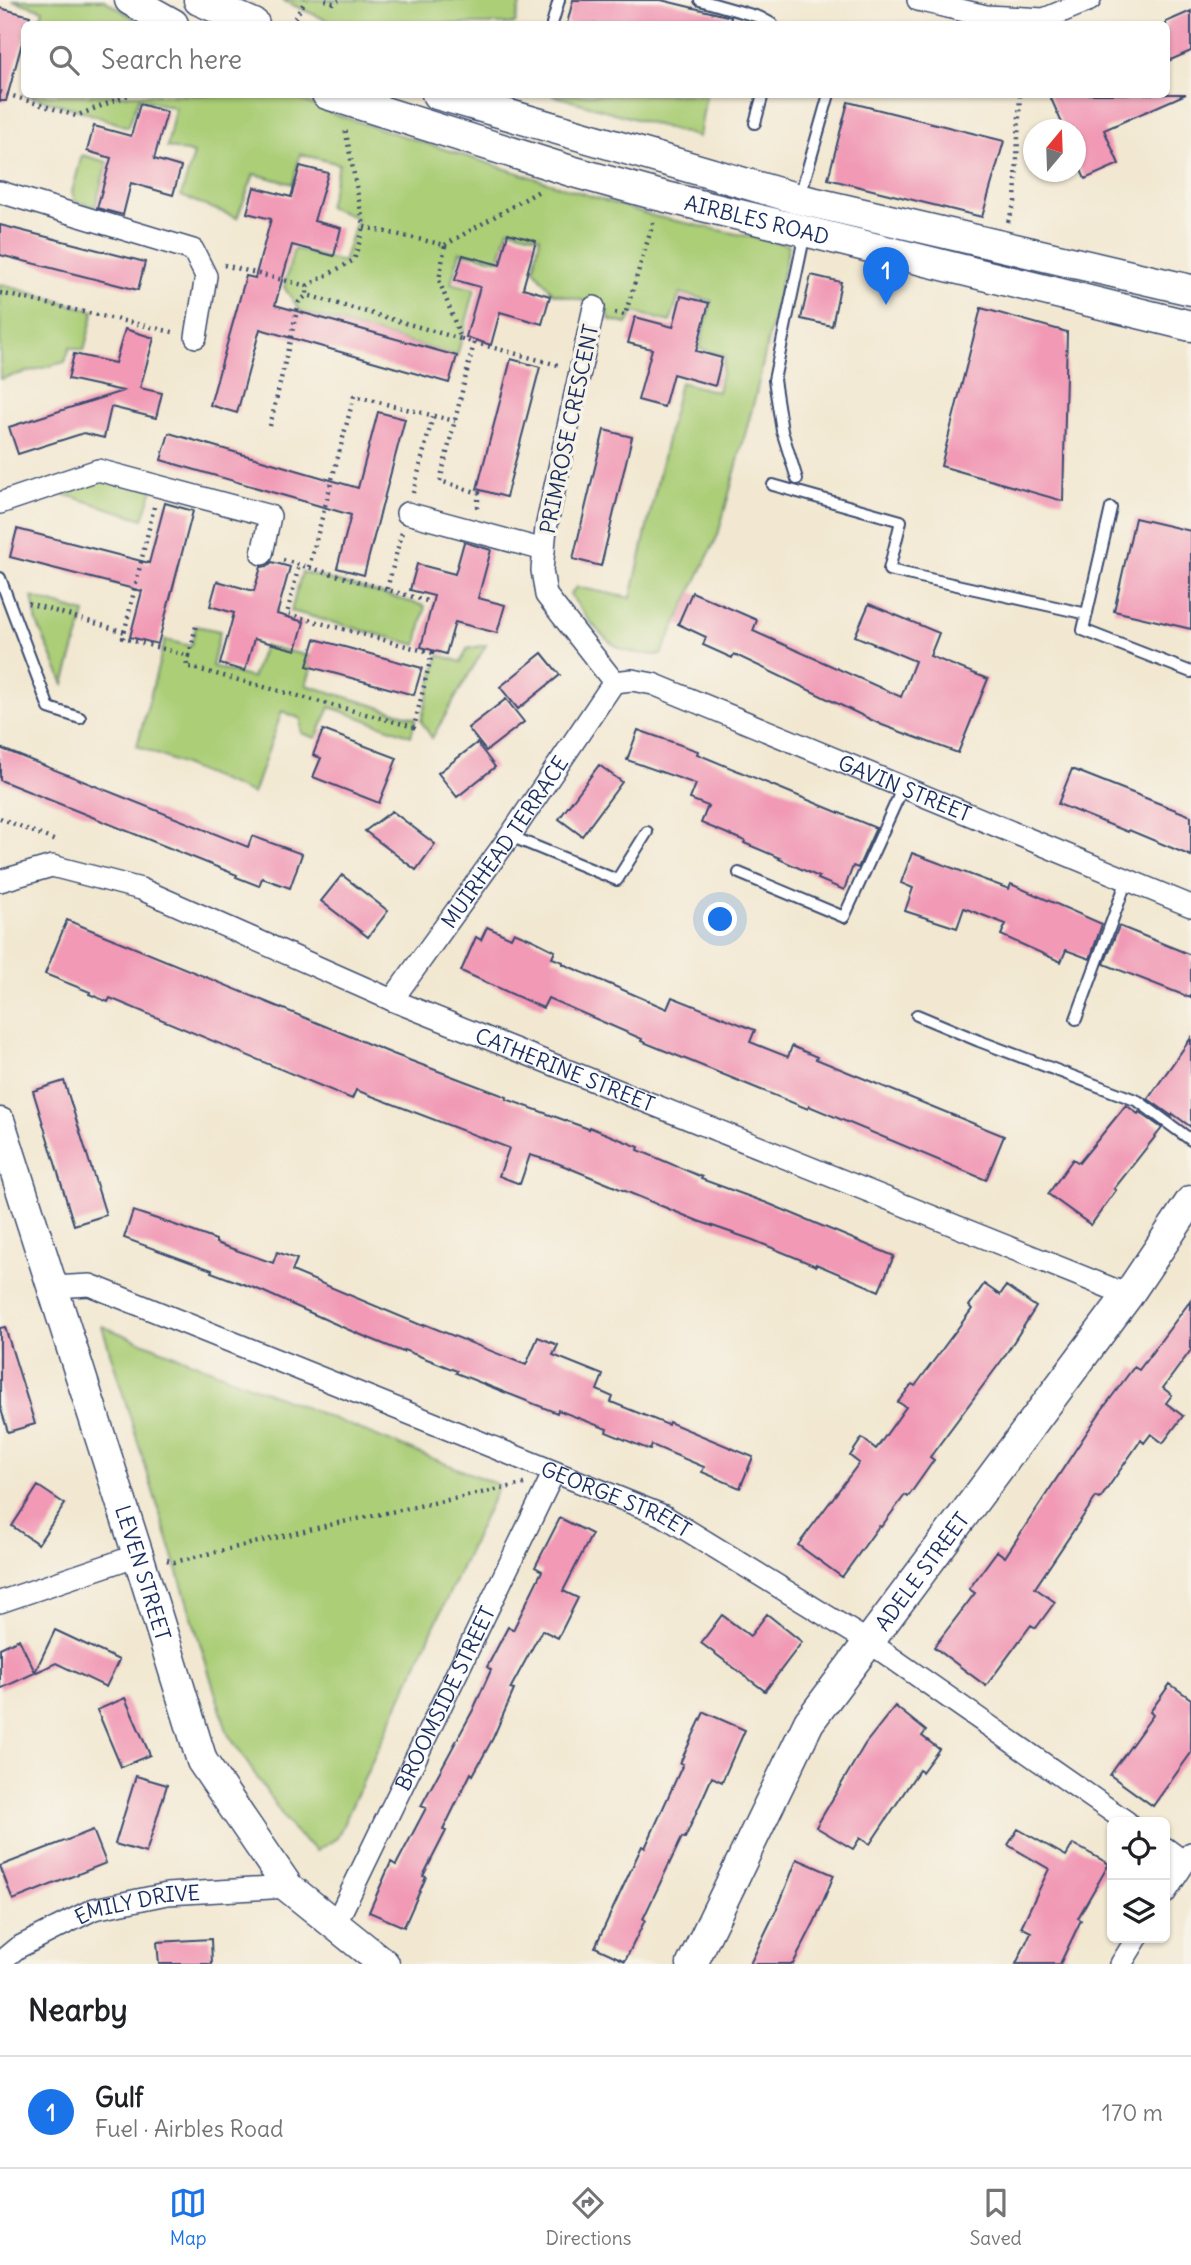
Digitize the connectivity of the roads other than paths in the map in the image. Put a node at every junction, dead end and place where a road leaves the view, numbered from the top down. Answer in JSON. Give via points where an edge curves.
{"nodes":[{"id":1,"x":130,"y":0,"type":"edge"},
{"id":2,"x":200,"y":0,"type":"edge"},
{"id":3,"x":559,"y":0,"type":"edge"},
{"id":4,"x":700,"y":0,"type":"edge"},
{"id":5,"x":918,"y":0,"type":"edge"},
{"id":6,"x":1090,"y":0,"type":"edge"},
{"id":7,"x":168,"y":21,"type":"edge"},
{"id":8,"x":247,"y":21,"type":"edge"},
{"id":9,"x":553,"y":21,"type":"edge"},
{"id":10,"x":766,"y":21,"type":"edge"},
{"id":11,"x":336,"y":98,"type":"edge"},
{"id":12,"x":451,"y":98,"type":"edge"},
{"id":13,"x":762,"y":98,"type":"edge"},
{"id":14,"x":828,"y":98,"type":"edge"},
{"id":15,"x":755,"y":123,"type":"dead end"},
{"id":16,"x":0,"y":192,"type":"edge"},
{"id":17,"x":799,"y":199,"type":"junction"},
{"id":18,"x":806,"y":232,"type":"junction"},
{"id":19,"x":1191,"y":290,"type":"edge"},
{"id":20,"x":594,"y":307,"type":"road end"},
{"id":21,"x":1191,"y":326,"type":"edge"},
{"id":22,"x":196,"y":337,"type":"road end"},
{"id":23,"x":797,"y":480,"type":"dead end"},
{"id":24,"x":773,"y":485,"type":"dead end"},
{"id":25,"x":0,"y":503,"type":"edge"},
{"id":26,"x":1111,"y":508,"type":"dead end"},
{"id":27,"x":407,"y":513,"type":"dead end"},
{"id":28,"x":544,"y":550,"type":"junction"},
{"id":29,"x":262,"y":554,"type":"road end"},
{"id":30,"x":0,"y":578,"type":"edge"},
{"id":31,"x":1087,"y":614,"type":"junction"},
{"id":32,"x":1191,"y":672,"type":"edge"},
{"id":33,"x":614,"y":682,"type":"junction"},
{"id":34,"x":80,"y":718,"type":"dead end"},
{"id":35,"x":903,"y":787,"type":"junction"},
{"id":36,"x":647,"y":832,"type":"dead end"},
{"id":37,"x":510,"y":836,"type":"junction"},
{"id":38,"x":739,"y":873,"type":"dead end"},
{"id":39,"x":1128,"y":880,"type":"junction"},
{"id":40,"x":0,"y":881,"type":"edge"},
{"id":41,"x":1191,"y":906,"type":"edge"},
{"id":42,"x":392,"y":1000,"type":"junction"},
{"id":43,"x":917,"y":1015,"type":"dead end"},
{"id":44,"x":1076,"y":1019,"type":"dead end"},
{"id":45,"x":0,"y":1123,"type":"edge"},
{"id":46,"x":1191,"y":1140,"type":"edge"},
{"id":47,"x":1191,"y":1201,"type":"edge"},
{"id":48,"x":52,"y":1287,"type":"junction"},
{"id":49,"x":1128,"y":1295,"type":"junction"},
{"id":50,"x":552,"y":1475,"type":"junction"},
{"id":51,"x":138,"y":1555,"type":"junction"},
{"id":52,"x":0,"y":1602,"type":"edge"},
{"id":53,"x":869,"y":1642,"type":"junction"},
{"id":54,"x":1121,"y":1817,"type":"edge"},
{"id":55,"x":1170,"y":1850,"type":"edge"},
{"id":56,"x":1188,"y":1857,"type":"edge"},
{"id":57,"x":1170,"y":1885,"type":"edge"},
{"id":58,"x":288,"y":1888,"type":"junction"},
{"id":59,"x":335,"y":1925,"type":"junction"},
{"id":60,"x":1134,"y":1943,"type":"edge"},
{"id":61,"x":0,"y":1962,"type":"edge"},
{"id":62,"x":384,"y":1964,"type":"edge"},
{"id":63,"x":692,"y":1964,"type":"edge"},
{"id":64,"x":1121,"y":1964,"type":"edge"}],
"edges":[{"from":1,"to":7,"type":"street"},
{"from":2,"to":8,"type":"street"},
{"from":3,"to":9,"type":"lane"},
{"from":4,"to":10,"type":"lane"},
{"from":5,"to":6,"type":"street","via":[[986,16],[1044,19]]},
{"from":11,"to":18,"type":"street","name":"AIRBLES ROAD","via":[[574,172]]},
{"from":12,"to":17,"type":"street","name":"AIRBLES ROAD"},
{"from":13,"to":15,"type":"lane"},
{"from":14,"to":17,"type":"lane"},
{"from":16,"to":22,"type":"street","via":[[193,250],[206,276]]},
{"from":17,"to":19,"type":"street","name":"AIRBLES ROAD"},
{"from":18,"to":21,"type":"street","name":"AIRBLES ROAD"},
{"from":18,"to":23,"type":"lane","via":[[774,380],[782,431]]},
{"from":20,"to":28,"type":"street","name":"PRIMROSE CRESCENT"},
{"from":24,"to":31,"type":"lane","via":[[901,521],[889,570]]},
{"from":25,"to":29,"type":"street","via":[[98,470],[270,516]]},
{"from":26,"to":31,"type":"lane"},
{"from":27,"to":28,"type":"street","name":"PRIMROSE CRESCENT"},
{"from":28,"to":33,"type":"street","name":"PRIMROSE CRESCENT","via":[[546,595]]},
{"from":30,"to":34,"type":"lane","via":[[49,708]]},
{"from":31,"to":32,"type":"lane","via":[[1083,630]]},
{"from":33,"to":35,"type":"street","name":"GAVIN STREET","via":[[653,684]]},
{"from":33,"to":37,"type":"street","name":"MUIRHEAD TERRACE"},
{"from":35,"to":38,"type":"lane","via":[[844,917]]},
{"from":35,"to":39,"type":"street","name":"GAVIN STREET"},
{"from":36,"to":37,"type":"lane","via":[[617,880]]},
{"from":37,"to":42,"type":"street","name":"MUIRHEAD TERRACE"},
{"from":39,"to":41,"type":"street","name":"GAVIN STREET"},
{"from":39,"to":44,"type":"lane"},
{"from":40,"to":42,"type":"street","name":"CATHERINE STREET","via":[[52,866],[141,889]]},
{"from":42,"to":49,"type":"street","name":"CATHERINE STREET"},
{"from":43,"to":46,"type":"lane","via":[[1138,1101]]},
{"from":45,"to":48,"type":"street","name":"LEVEN STREET"},
{"from":47,"to":49,"type":"street","name":"ADELE STREET"},
{"from":48,"to":50,"type":"street","name":"GEORGE STREET","via":[[90,1285]]},
{"from":48,"to":51,"type":"street","name":"LEVEN STREET"},
{"from":49,"to":53,"type":"street","name":"ADELE STREET"},
{"from":50,"to":53,"type":"street","name":"GEORGE STREET","via":[[664,1516]]},
{"from":50,"to":59,"type":"street","name":"BROOMSIDE STREET"},
{"from":51,"to":52,"type":"street"},
{"from":51,"to":58,"type":"street","name":"LEVEN STREET","via":[[202,1761]]},
{"from":53,"to":54,"type":"street","name":"GEORGE STREET"},
{"from":53,"to":63,"type":"street","name":"ADELE STREET","via":[[809,1722]]},
{"from":55,"to":56,"type":"street"},
{"from":56,"to":57,"type":"street"},
{"from":58,"to":59,"type":"street","name":"LEVEN STREET"},
{"from":58,"to":61,"type":"street","name":"EMILY DRIVE","via":[[167,1894],[94,1909],[17,1948]]},
{"from":59,"to":62,"type":"street","name":"LEVEN STREET"},
{"from":60,"to":64,"type":"street"}]}
